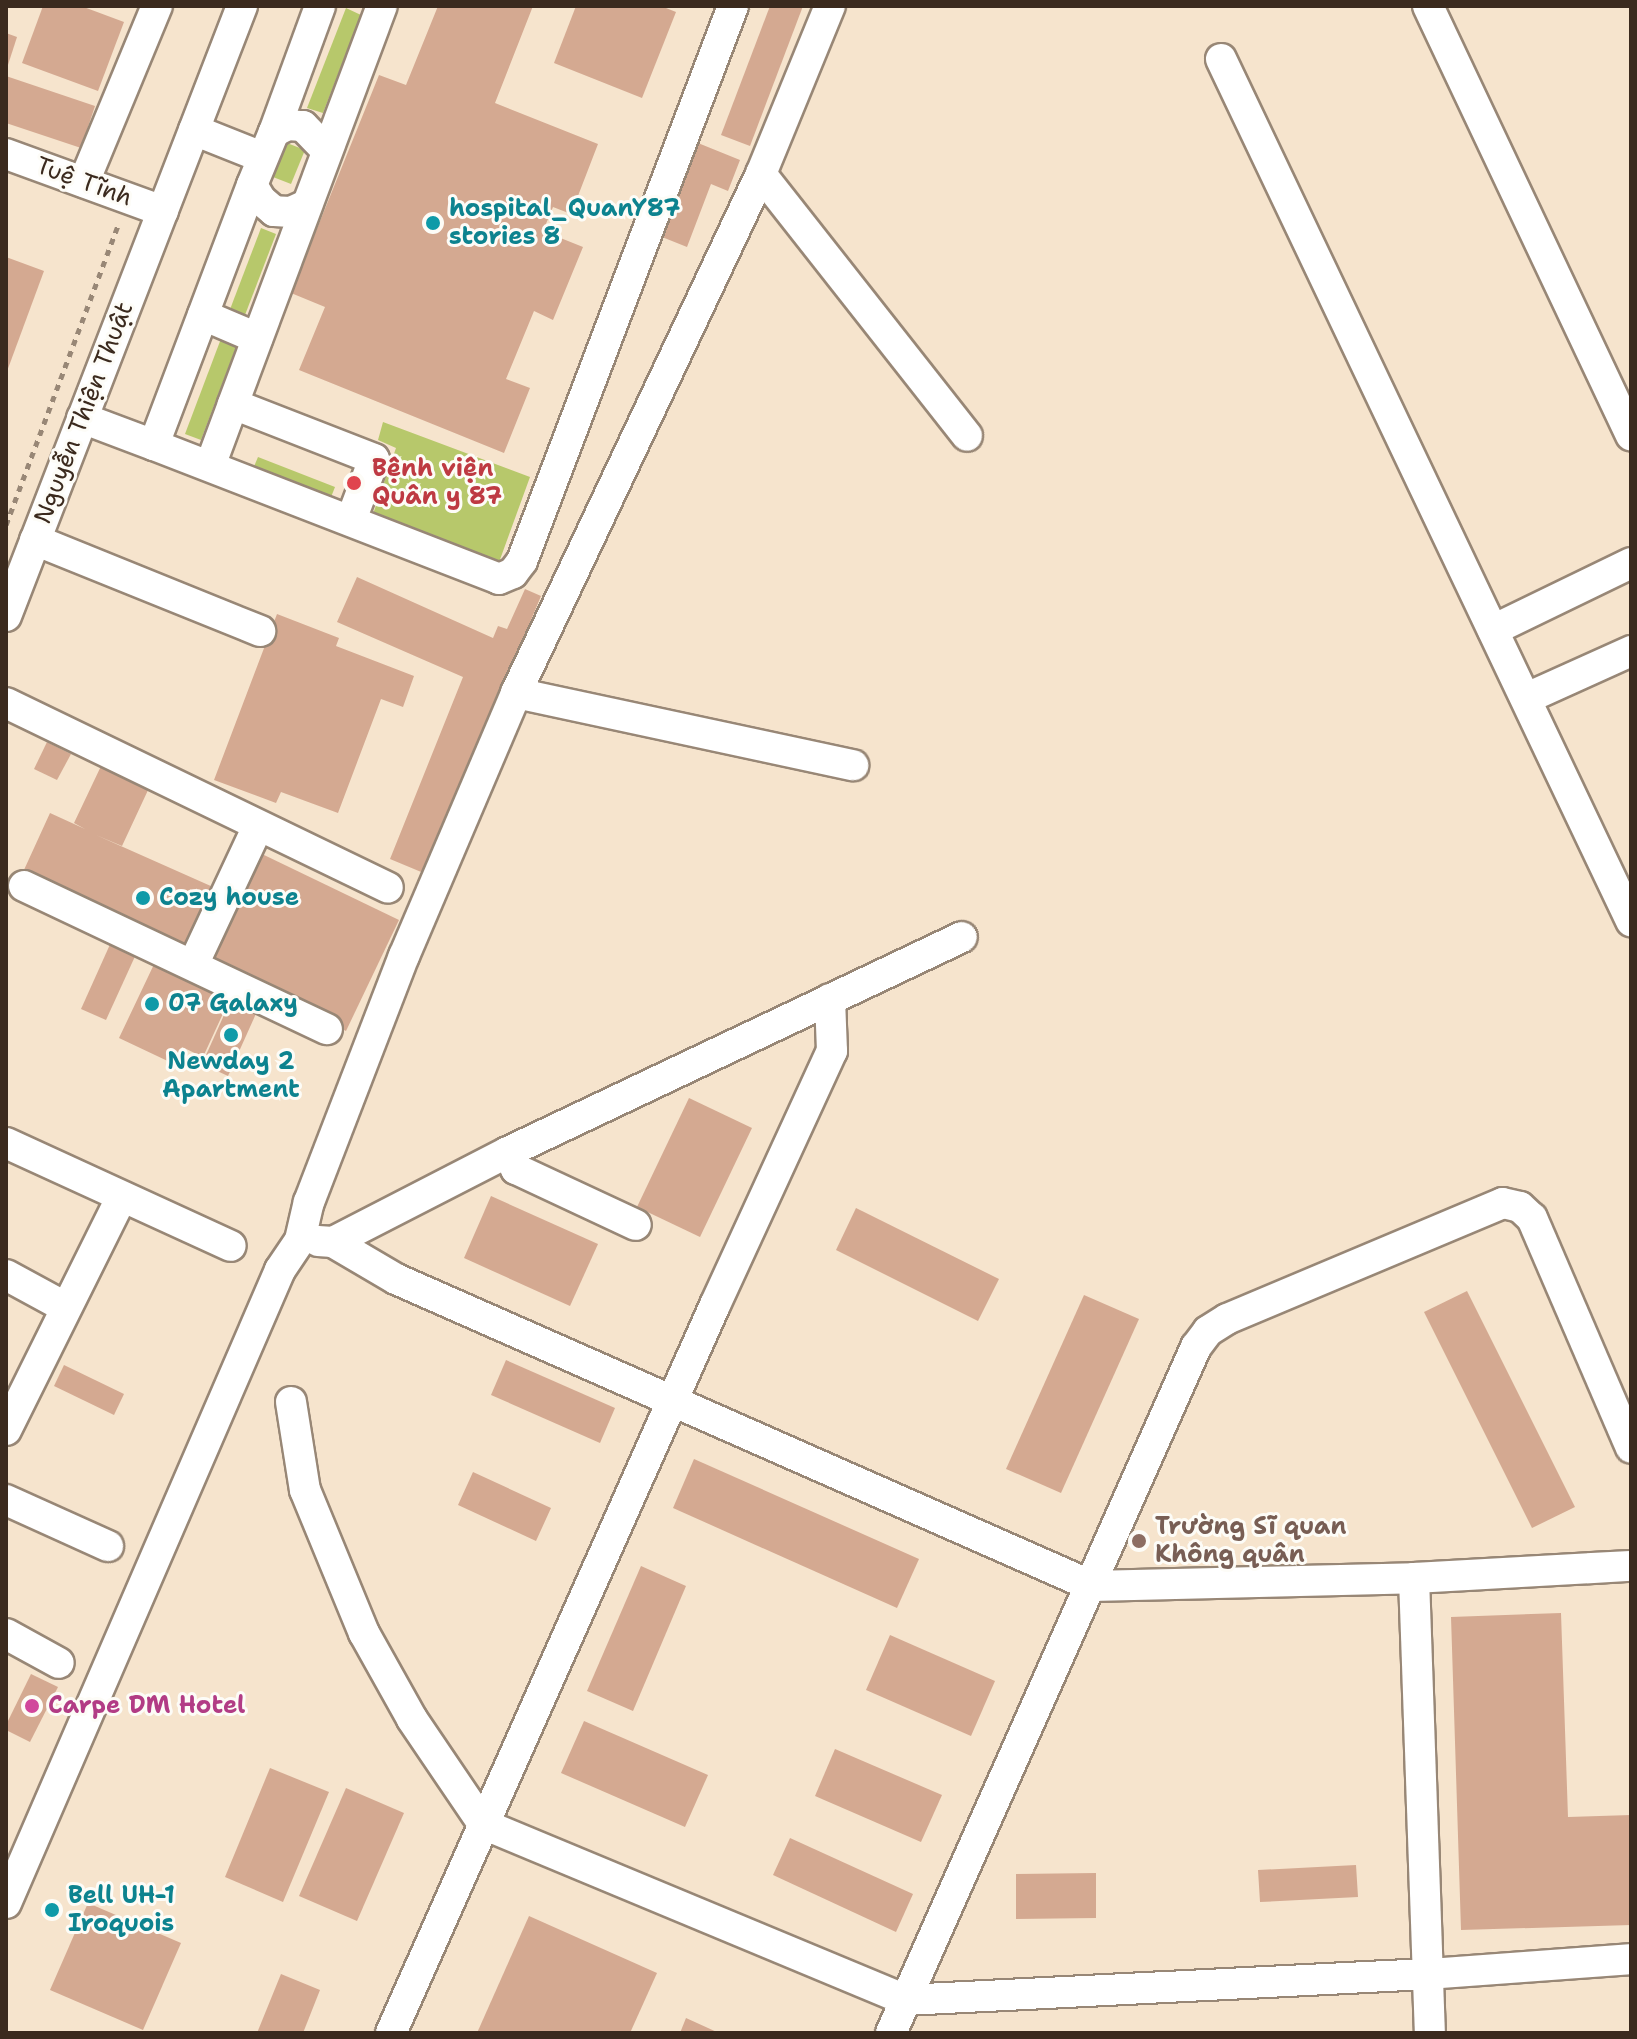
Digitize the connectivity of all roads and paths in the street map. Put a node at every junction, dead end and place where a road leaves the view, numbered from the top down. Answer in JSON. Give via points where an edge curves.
{"nodes":[{"id":1,"x":157,"y":6,"type":"edge"},
{"id":2,"x":242,"y":6,"type":"edge"},
{"id":3,"x":320,"y":6,"type":"edge"},
{"id":4,"x":733,"y":6,"type":"edge"},
{"id":5,"x":830,"y":6,"type":"edge"},
{"id":6,"x":1428,"y":6,"type":"edge"},
{"id":7,"x":378,"y":7,"type":"edge"},
{"id":8,"x":1221,"y":59,"type":"dead end"},
{"id":9,"x":194,"y":130,"type":"junction"},
{"id":10,"x":326,"y":150,"type":"junction"},
{"id":11,"x":6,"y":154,"type":"edge"},
{"id":12,"x":263,"y":158,"type":"junction"},
{"id":13,"x":761,"y":174,"type":"junction"},
{"id":14,"x":84,"y":182,"type":"junction"},
{"id":15,"x":128,"y":198,"type":"junction"},
{"id":16,"x":306,"y":205,"type":"junction"},
{"id":17,"x":163,"y":211,"type":"junction"},
{"id":18,"x":203,"y":315,"type":"junction"},
{"id":19,"x":257,"y":338,"type":"junction"},
{"id":20,"x":233,"y":404,"type":"junction"},
{"id":21,"x":82,"y":418,"type":"junction"},
{"id":22,"x":1631,"y":435,"type":"edge"},
{"id":23,"x":967,"y":436,"type":"dead end"},
{"id":24,"x":154,"y":445,"type":"junction"},
{"id":25,"x":210,"y":466,"type":"junction"},
{"id":26,"x":351,"y":520,"type":"junction"},
{"id":27,"x":6,"y":525,"type":"edge"},
{"id":28,"x":35,"y":540,"type":"junction"},
{"id":29,"x":1631,"y":563,"type":"edge"},
{"id":30,"x":6,"y":616,"type":"edge"},
{"id":31,"x":1493,"y":630,"type":"junction"},
{"id":32,"x":260,"y":631,"type":"dead end"},
{"id":33,"x":1631,"y":651,"type":"edge"},
{"id":34,"x":516,"y":693,"type":"junction"},
{"id":35,"x":1527,"y":698,"type":"junction"},
{"id":36,"x":6,"y":703,"type":"edge"},
{"id":37,"x":853,"y":765,"type":"dead end"},
{"id":38,"x":258,"y":826,"type":"junction"},
{"id":39,"x":24,"y":886,"type":"dead end"},
{"id":40,"x":388,"y":888,"type":"dead end"},
{"id":41,"x":1631,"y":921,"type":"edge"},
{"id":42,"x":962,"y":937,"type":"dead end"},
{"id":43,"x":193,"y":965,"type":"junction"},
{"id":44,"x":830,"y":999,"type":"junction"},
{"id":45,"x":327,"y":1029,"type":"dead end"},
{"id":46,"x":6,"y":1143,"type":"edge"},
{"id":47,"x":508,"y":1152,"type":"junction"},
{"id":48,"x":121,"y":1198,"type":"junction"},
{"id":49,"x":636,"y":1225,"type":"dead end"},
{"id":50,"x":300,"y":1240,"type":"junction"},
{"id":51,"x":333,"y":1242,"type":"junction"},
{"id":52,"x":231,"y":1246,"type":"dead end"},
{"id":53,"x":6,"y":1275,"type":"edge"},
{"id":54,"x":65,"y":1307,"type":"junction"},
{"id":55,"x":291,"y":1402,"type":"dead end"},
{"id":56,"x":672,"y":1403,"type":"junction"},
{"id":57,"x":6,"y":1430,"type":"edge"},
{"id":58,"x":1631,"y":1448,"type":"edge"},
{"id":59,"x":6,"y":1500,"type":"edge"},
{"id":60,"x":108,"y":1546,"type":"dead end"},
{"id":61,"x":1631,"y":1566,"type":"edge"},
{"id":62,"x":1414,"y":1578,"type":"junction"},
{"id":63,"x":1092,"y":1586,"type":"junction"},
{"id":64,"x":6,"y":1634,"type":"edge"},
{"id":65,"x":59,"y":1663,"type":"dead end"},
{"id":66,"x":483,"y":1824,"type":"junction"},
{"id":67,"x":6,"y":1903,"type":"edge"},
{"id":68,"x":1631,"y":1959,"type":"edge"},
{"id":69,"x":1428,"y":1974,"type":"junction"},
{"id":70,"x":905,"y":2000,"type":"junction"},
{"id":71,"x":391,"y":2033,"type":"edge"},
{"id":72,"x":891,"y":2033,"type":"edge"},
{"id":73,"x":1430,"y":2033,"type":"edge"}],
"edges":[{"from":1,"to":14,"type":"street"},
{"from":2,"to":9,"type":"street","name":"Nguyễn Thiện Thuật"},
{"from":3,"to":12,"type":"street"},
{"from":4,"to":26,"type":"street","via":[[522,561],[499,579]]},
{"from":5,"to":13,"type":"street"},
{"from":6,"to":22,"type":"street"},
{"from":7,"to":10,"type":"street"},
{"from":8,"to":31,"type":"street"},
{"from":9,"to":12,"type":"street"},
{"from":9,"to":17,"type":"street","name":"Nguyễn Thiện Thuật"},
{"from":10,"to":12,"type":"street","via":[[303,126],[287,125]]},
{"from":10,"to":16,"type":"street"},
{"from":11,"to":14,"type":"street","name":"Tuệ Tĩnh"},
{"from":12,"to":16,"type":"street","via":[[261,200],[274,211],[291,212]]},
{"from":12,"to":18,"type":"street"},
{"from":13,"to":23,"type":"street"},
{"from":13,"to":34,"type":"street"},
{"from":14,"to":15,"type":"street","name":"Tuệ Tĩnh"},
{"from":15,"to":17,"type":"street","name":"Tuệ Tĩnh"},
{"from":15,"to":27,"type":"path"},
{"from":16,"to":19,"type":"street"},
{"from":17,"to":21,"type":"street","name":"Nguyễn Thiện Thuật"},
{"from":18,"to":19,"type":"street"},
{"from":18,"to":24,"type":"street"},
{"from":19,"to":20,"type":"street"},
{"from":20,"to":25,"type":"street"},
{"from":20,"to":26,"type":"street","via":[[374,459]]},
{"from":21,"to":24,"type":"street"},
{"from":21,"to":28,"type":"street","name":"Nguyễn Thiện Thuật"},
{"from":24,"to":25,"type":"street"},
{"from":25,"to":26,"type":"street"},
{"from":28,"to":30,"type":"street","name":"Nguyễn Thiện Thuật"},
{"from":28,"to":32,"type":"street"},
{"from":29,"to":31,"type":"street"},
{"from":31,"to":35,"type":"street"},
{"from":33,"to":35,"type":"street"},
{"from":34,"to":37,"type":"street"},
{"from":34,"to":50,"type":"street","via":[[404,956],[309,1202]]},
{"from":35,"to":41,"type":"street"},
{"from":36,"to":38,"type":"street"},
{"from":38,"to":40,"type":"street"},
{"from":38,"to":43,"type":"street"},
{"from":39,"to":43,"type":"street"},
{"from":42,"to":44,"type":"street"},
{"from":43,"to":45,"type":"street"},
{"from":44,"to":47,"type":"street"},
{"from":44,"to":56,"type":"street","via":[[832,1051]]},
{"from":46,"to":48,"type":"street"},
{"from":47,"to":49,"type":"street","via":[[516,1169]]},
{"from":47,"to":51,"type":"street"},
{"from":48,"to":52,"type":"street"},
{"from":48,"to":54,"type":"street"},
{"from":50,"to":51,"type":"street"},
{"from":50,"to":67,"type":"street","via":[[280,1270]]},
{"from":51,"to":56,"type":"street","via":[[396,1279]]},
{"from":53,"to":54,"type":"street"},
{"from":54,"to":57,"type":"street"},
{"from":55,"to":66,"type":"street","via":[[305,1490],[364,1633],[412,1719]]},
{"from":56,"to":63,"type":"street"},
{"from":56,"to":66,"type":"street"},
{"from":58,"to":63,"type":"street","via":[[1532,1218],[1520,1207],[1503,1203],[1208,1331],[1196,1347]]},
{"from":59,"to":60,"type":"street"},
{"from":61,"to":62,"type":"street"},
{"from":62,"to":63,"type":"street"},
{"from":62,"to":69,"type":"street"},
{"from":63,"to":70,"type":"street"},
{"from":64,"to":65,"type":"street"},
{"from":66,"to":70,"type":"street"},
{"from":66,"to":71,"type":"street"},
{"from":68,"to":69,"type":"street"},
{"from":69,"to":70,"type":"street"},
{"from":69,"to":73,"type":"street"},
{"from":70,"to":72,"type":"street"}]}
